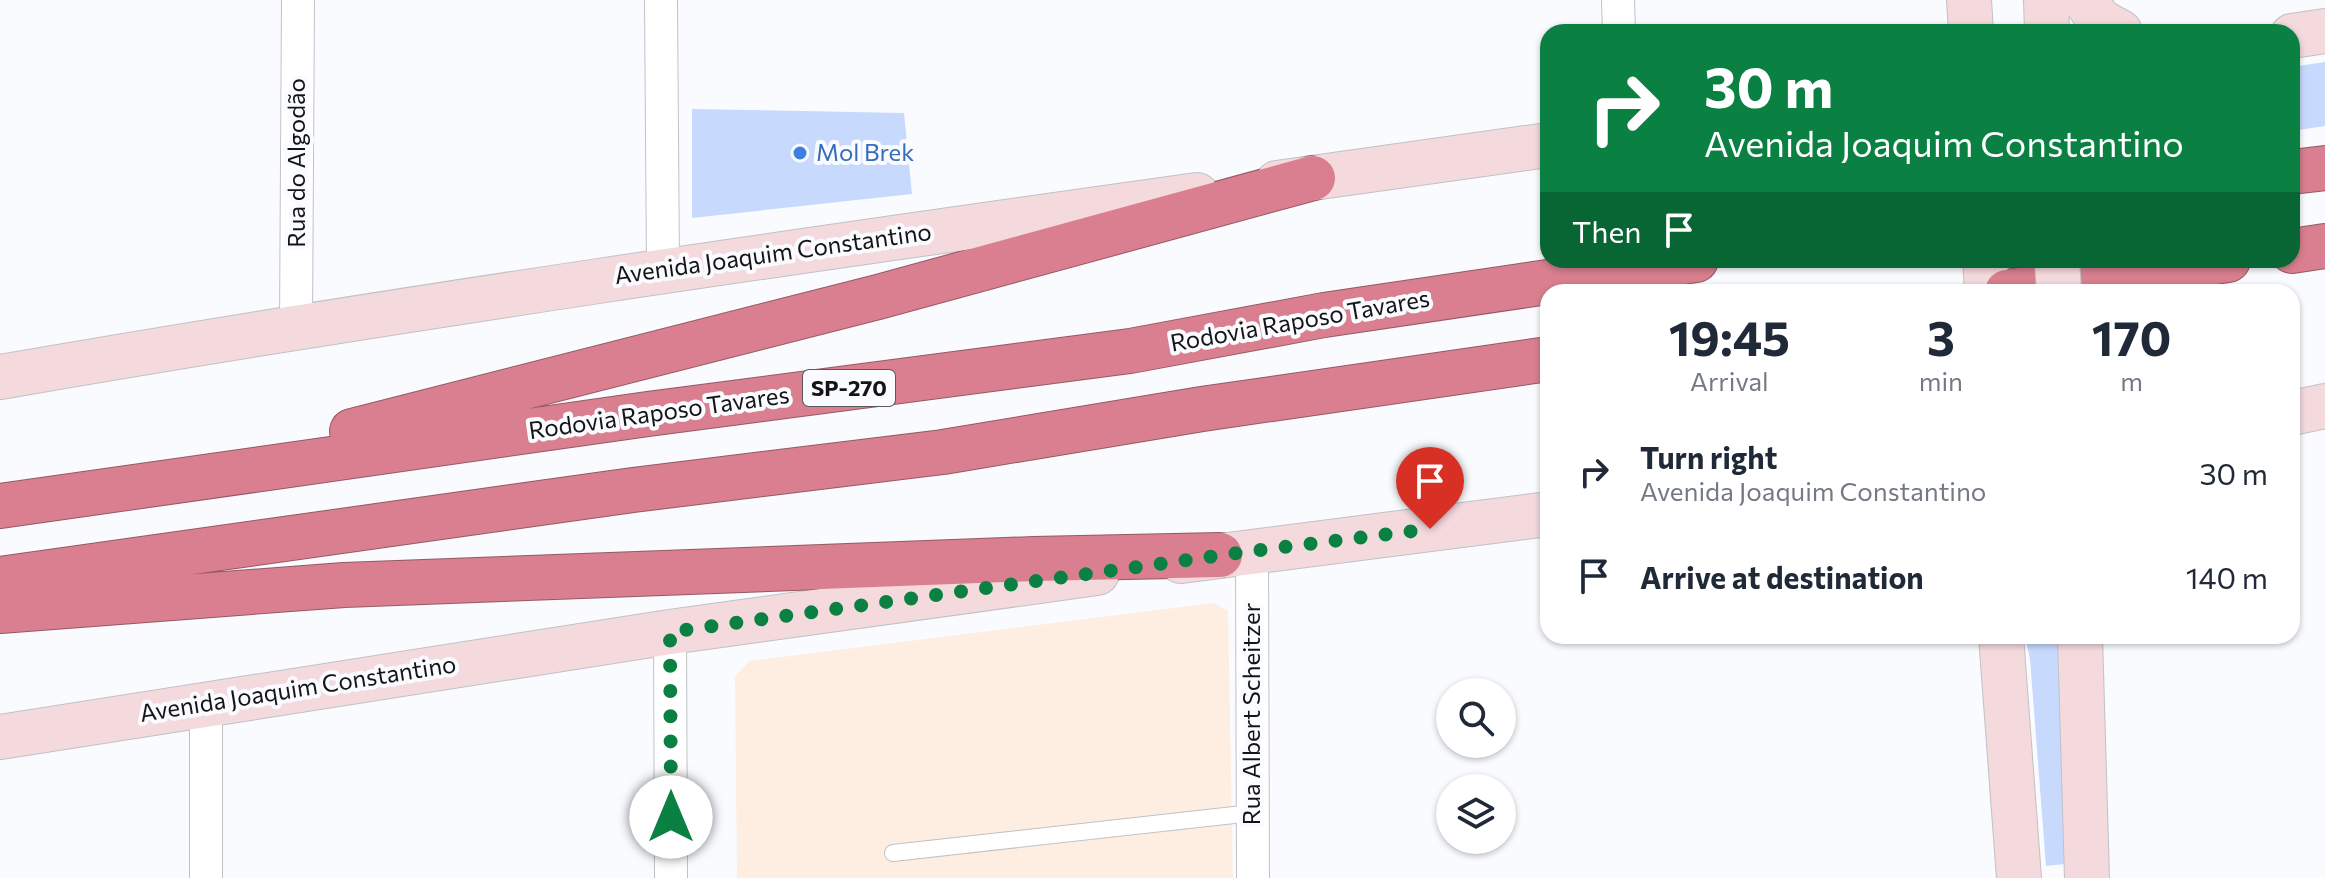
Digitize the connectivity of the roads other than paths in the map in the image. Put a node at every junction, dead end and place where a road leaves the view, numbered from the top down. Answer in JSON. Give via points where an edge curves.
{"nodes":[{"id":1,"x":298,"y":0,"type":"edge"},
{"id":2,"x":661,"y":0,"type":"edge"},
{"id":3,"x":1618,"y":0,"type":"edge"},
{"id":4,"x":1969,"y":0,"type":"edge"},
{"id":5,"x":2046,"y":0,"type":"edge"},
{"id":6,"x":2085,"y":0,"type":"edge"},
{"id":7,"x":1619,"y":24,"type":"edge"},
{"id":8,"x":1970,"y":24,"type":"edge"},
{"id":9,"x":2047,"y":24,"type":"edge"},
{"id":10,"x":2105,"y":24,"type":"edge"},
{"id":11,"x":2325,"y":31,"type":"edge"},
{"id":12,"x":2300,"y":35,"type":"edge"},
{"id":13,"x":1540,"y":146,"type":"edge"},
{"id":14,"x":2325,"y":168,"type":"edge"},
{"id":15,"x":2300,"y":171,"type":"edge"},
{"id":16,"x":1313,"y":178,"type":"junction"},
{"id":17,"x":2325,"y":246,"type":"edge"},
{"id":18,"x":2300,"y":250,"type":"edge"},
{"id":19,"x":1642,"y":268,"type":"edge"},
{"id":20,"x":2173,"y":268,"type":"edge"},
{"id":21,"x":663,"y":270,"type":"junction"},
{"id":22,"x":2062,"y":284,"type":"edge"},
{"id":23,"x":296,"y":326,"type":"junction"},
{"id":24,"x":1540,"y":360,"type":"edge"},
{"id":25,"x":0,"y":377,"type":"edge"},
{"id":26,"x":2325,"y":406,"type":"edge"},
{"id":27,"x":2300,"y":411,"type":"edge"},
{"id":28,"x":13,"y":505,"type":"edge"},
{"id":29,"x":1540,"y":515,"type":"edge"},
{"id":30,"x":1236,"y":553,"type":"junction"},
{"id":31,"x":0,"y":579,"type":"edge"},
{"id":32,"x":0,"y":611,"type":"edge"},
{"id":33,"x":670,"y":632,"type":"junction"},
{"id":34,"x":2002,"y":644,"type":"edge"},
{"id":35,"x":2083,"y":644,"type":"edge"},
{"id":36,"x":206,"y":703,"type":"junction"},
{"id":37,"x":0,"y":737,"type":"edge"},
{"id":38,"x":1252,"y":813,"type":"junction"},
{"id":39,"x":893,"y":853,"type":"dead end"},
{"id":40,"x":206,"y":878,"type":"edge"},
{"id":41,"x":671,"y":878,"type":"edge"},
{"id":42,"x":1253,"y":878,"type":"edge"},
{"id":43,"x":2019,"y":878,"type":"edge"},
{"id":44,"x":2087,"y":878,"type":"edge"}],
"edges":[{"from":1,"to":23,"type":"street","name":"Rua do Algodão"},
{"from":2,"to":21,"type":"street"},
{"from":3,"to":7,"type":"street"},
{"from":4,"to":8,"type":"main road"},
{"from":5,"to":9,"type":"main road"},
{"from":6,"to":10,"type":"main road"},
{"from":11,"to":12,"type":"main road"},
{"from":13,"to":16,"type":"main road","name":"Avenida Joaquim Constantino"},
{"from":14,"to":15,"type":"highway"},
{"from":16,"to":21,"type":"main road","name":"Avenida Joaquim Constantino"},
{"from":16,"to":28,"type":"highway","via":[[528,388]]},
{"from":17,"to":18,"type":"highway"},
{"from":19,"to":28,"type":"highway","name":"Rodovia Raposo Tavares","number":"SP-270","via":[[1324,315],[1130,351]]},
{"from":20,"to":22,"type":"highway"},
{"from":21,"to":23,"type":"main road","name":"Avenida Joaquim Constantino"},
{"from":23,"to":25,"type":"main road","name":"Avenida Joaquim Constantino"},
{"from":24,"to":31,"type":"highway","via":[[943,452]]},
{"from":26,"to":27,"type":"main road"},
{"from":29,"to":30,"type":"main road","name":"Avenida Joaquim Constantino"},
{"from":30,"to":32,"type":"highway","via":[[344,585]]},
{"from":30,"to":33,"type":"main road","name":"Avenida Joaquim Constantino"},
{"from":30,"to":38,"type":"street","name":"Rua Albert Scheitzer"},
{"from":33,"to":36,"type":"main road","name":"Avenida Joaquim Constantino"},
{"from":33,"to":41,"type":"street"},
{"from":34,"to":43,"type":"main road"},
{"from":35,"to":44,"type":"main road"},
{"from":36,"to":37,"type":"main road","name":"Avenida Joaquim Constantino"},
{"from":36,"to":40,"type":"street"},
{"from":38,"to":39,"type":"lane"},
{"from":38,"to":42,"type":"street","name":"Rua Albert Scheitzer"}]}
